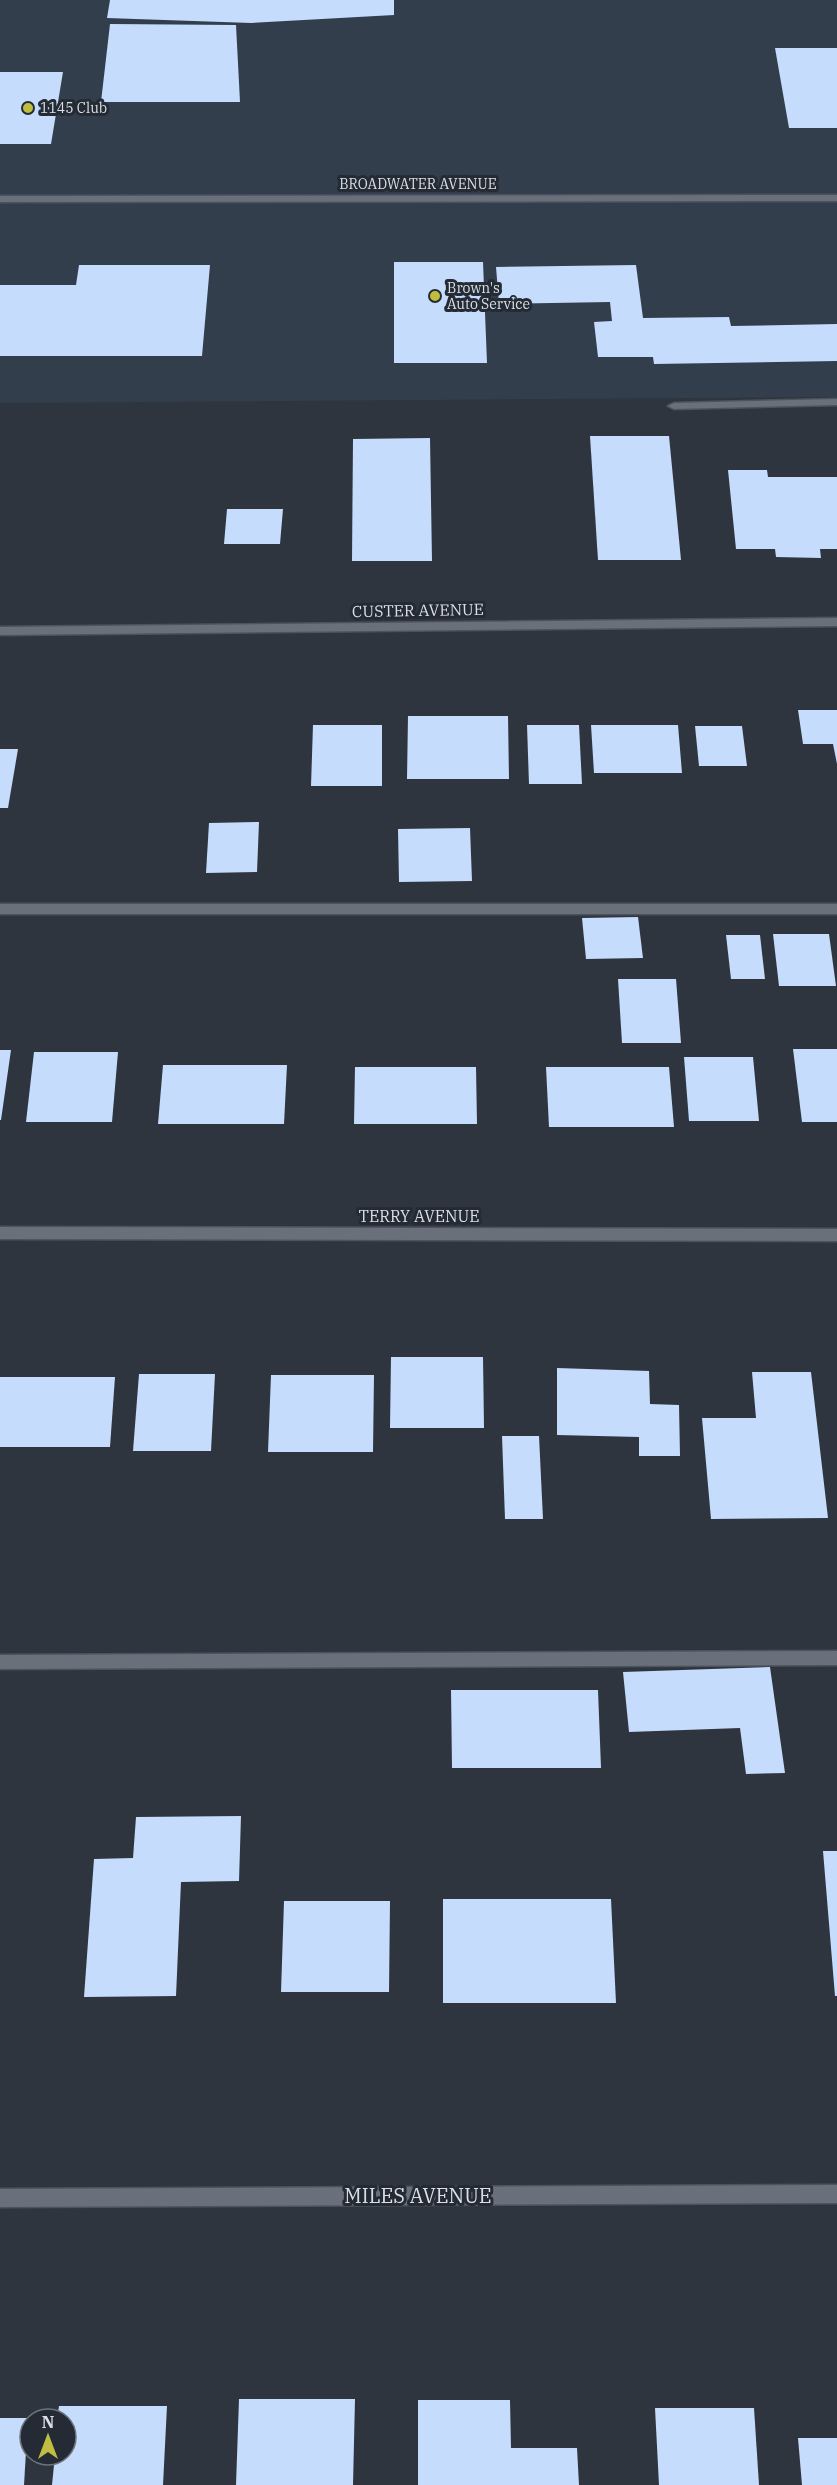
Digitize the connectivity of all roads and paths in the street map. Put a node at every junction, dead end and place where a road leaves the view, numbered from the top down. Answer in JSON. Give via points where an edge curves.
{"nodes":[{"id":1,"x":837,"y":198,"type":"edge"},
{"id":2,"x":0,"y":199,"type":"edge"},
{"id":3,"x":837,"y":402,"type":"edge"},
{"id":4,"x":674,"y":406,"type":"dead end"},
{"id":5,"x":837,"y":622,"type":"edge"},
{"id":6,"x":0,"y":631,"type":"edge"},
{"id":7,"x":0,"y":909,"type":"edge"},
{"id":8,"x":837,"y":909,"type":"edge"},
{"id":9,"x":0,"y":1233,"type":"edge"},
{"id":10,"x":837,"y":1235,"type":"edge"},
{"id":11,"x":837,"y":1658,"type":"edge"},
{"id":12,"x":0,"y":1662,"type":"edge"},
{"id":13,"x":837,"y":2194,"type":"edge"},
{"id":14,"x":0,"y":2198,"type":"edge"}],
"edges":[{"from":1,"to":2,"type":"street","name":"BROADWATER AVENUE"},
{"from":3,"to":4,"type":"street"},
{"from":5,"to":6,"type":"street","name":"CUSTER AVENUE"},
{"from":7,"to":8,"type":"street"},
{"from":9,"to":10,"type":"street","name":"TERRY AVENUE"},
{"from":11,"to":12,"type":"street"},
{"from":13,"to":14,"type":"street","name":"MILES AVENUE"}]}
